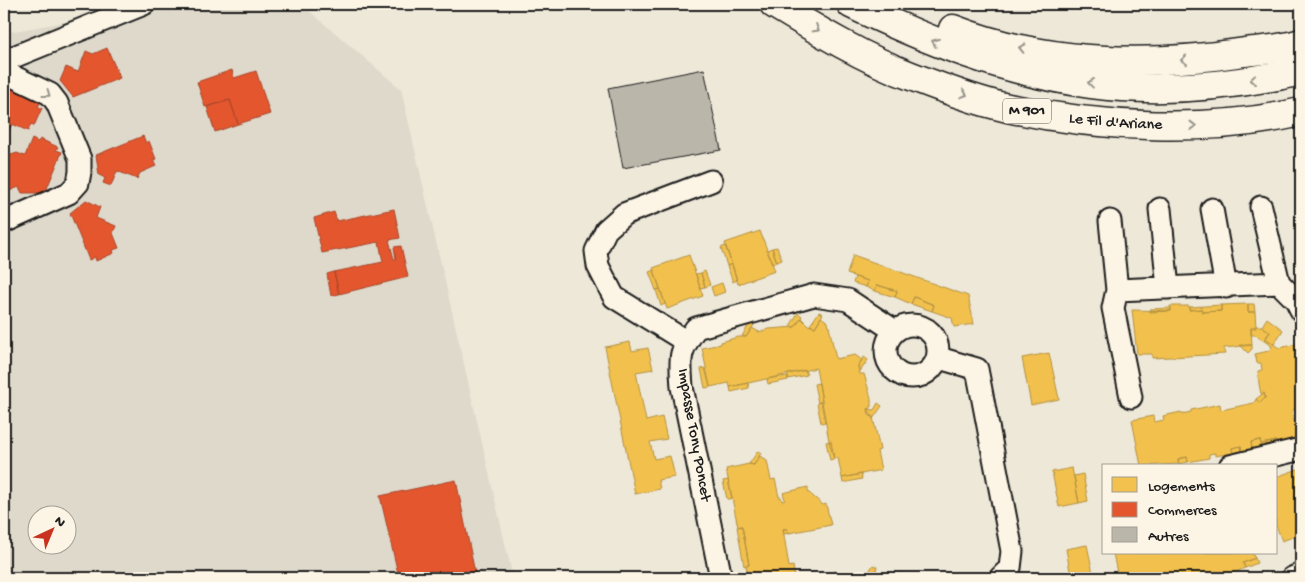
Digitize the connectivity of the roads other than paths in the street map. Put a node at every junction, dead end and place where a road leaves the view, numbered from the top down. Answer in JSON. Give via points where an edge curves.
{"nodes":[{"id":1,"x":144,"y":4,"type":"edge"},
{"id":2,"x":774,"y":4,"type":"edge"},
{"id":3,"x":850,"y":4,"type":"edge"},
{"id":4,"x":892,"y":4,"type":"edge"},
{"id":5,"x":1301,"y":43,"type":"edge"},
{"id":6,"x":4,"y":64,"type":"edge"},
{"id":7,"x":1301,"y":71,"type":"edge"},
{"id":8,"x":4,"y":72,"type":"edge"},
{"id":9,"x":1301,"y":112,"type":"edge"},
{"id":10,"x":711,"y":182,"type":"dead end"},
{"id":11,"x":1261,"y":207,"type":"dead end"},
{"id":12,"x":1160,"y":209,"type":"dead end"},
{"id":13,"x":1212,"y":209,"type":"dead end"},
{"id":14,"x":1110,"y":221,"type":"dead end"},
{"id":15,"x":4,"y":222,"type":"edge"},
{"id":16,"x":1279,"y":283,"type":"junction"},
{"id":17,"x":1226,"y":287,"type":"junction"},
{"id":18,"x":1168,"y":288,"type":"junction"},
{"id":19,"x":1117,"y":290,"type":"junction"},
{"id":20,"x":1301,"y":310,"type":"edge"},
{"id":21,"x":895,"y":330,"type":"junction"},
{"id":22,"x":687,"y":342,"type":"junction"},
{"id":23,"x":939,"y":358,"type":"junction"},
{"id":24,"x":1131,"y":397,"type":"dead end"},
{"id":25,"x":1301,"y":449,"type":"edge"},
{"id":26,"x":1238,"y":464,"type":"edge"},
{"id":27,"x":1301,"y":574,"type":"edge"},
{"id":28,"x":721,"y":578,"type":"edge"},
{"id":29,"x":1000,"y":578,"type":"edge"},
{"id":30,"x":1292,"y":578,"type":"edge"}],
"edges":[{"from":1,"to":6,"type":"street","via":[[11,58]]},
{"from":2,"to":9,"type":"highway","name":"Le Fil d'Ariane","number":"M 901","one_way":true,"via":[[824,34],[910,76],[1008,108],[1105,123],[1199,126]]},
{"from":7,"to":3,"type":"highway","number":"M 901","one_way":true,"via":[[1265,79],[1181,88],[1091,84],[996,63],[950,48]]},
{"from":5,"to":4,"type":"highway","one_way":true,"via":[[1174,61],[1092,60],[1045,54],[976,38]]},
{"from":8,"to":15,"type":"street","one_way":true,"via":[[50,94],[80,159],[78,183],[69,193]]},
{"from":10,"to":22,"type":"street","via":[[624,214],[606,230],[596,252],[598,266],[614,298]]},
{"from":11,"to":16,"type":"street"},
{"from":12,"to":18,"type":"street"},
{"from":13,"to":17,"type":"street"},
{"from":14,"to":19,"type":"street"},
{"from":16,"to":17,"type":"street"},
{"from":16,"to":20,"type":"street"},
{"from":17,"to":18,"type":"street"},
{"from":18,"to":19,"type":"street"},
{"from":19,"to":24,"type":"street","via":[[1112,308]]},
{"from":21,"to":22,"type":"street","via":[[848,300],[814,294],[696,328]]},
{"from":21,"to":23,"type":"street","via":[[914,324],[929,330],[939,347]]},
{"from":21,"to":23,"type":"street","via":[[886,346],[889,364],[901,376],[922,376],[935,366]]},
{"from":22,"to":28,"type":"street","name":"Impasse Tony Poncet","via":[[680,356],[682,387]]},
{"from":23,"to":29,"type":"street","via":[[977,369],[1012,551],[1010,568]]},
{"from":25,"to":26,"type":"street"},
{"from":27,"to":30,"type":"street"}]}
